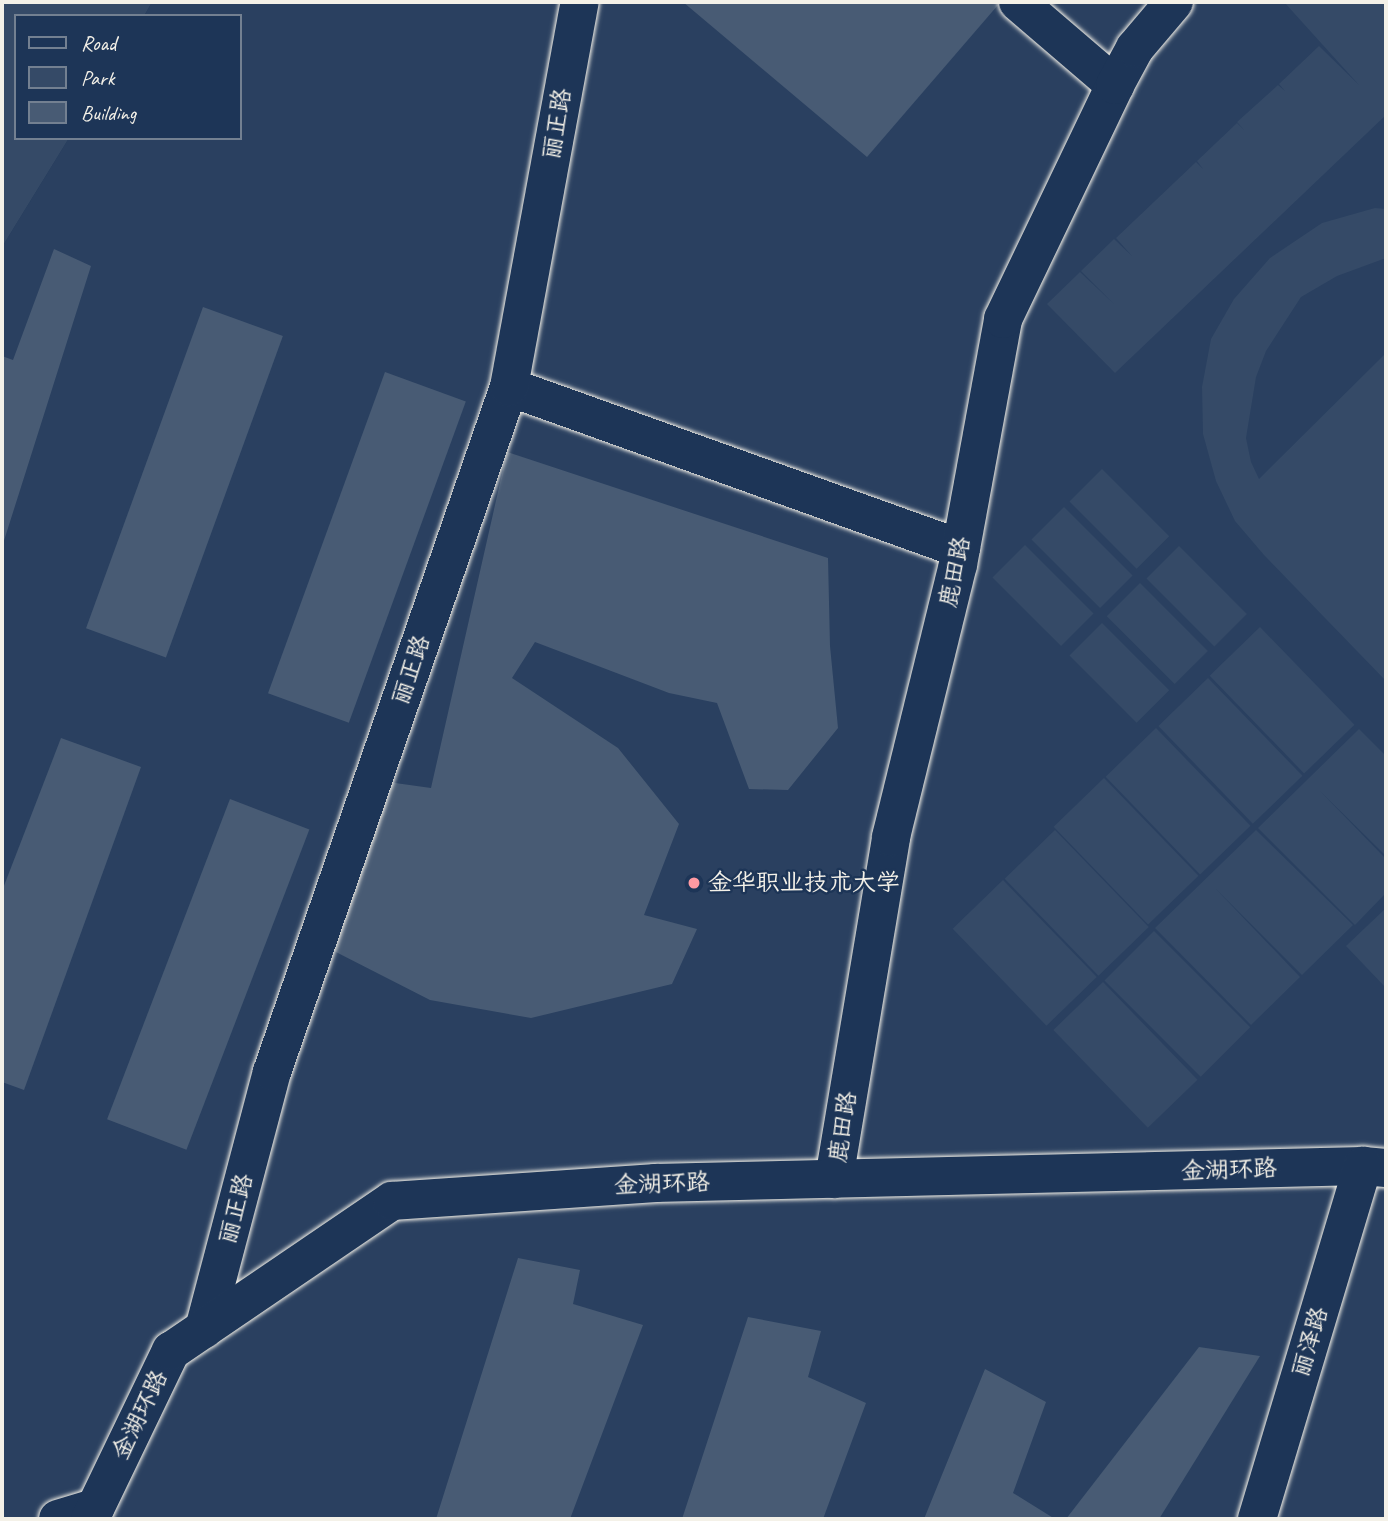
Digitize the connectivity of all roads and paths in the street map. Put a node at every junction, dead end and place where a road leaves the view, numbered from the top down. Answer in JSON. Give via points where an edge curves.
{"nodes":[{"id":1,"x":580,"y":2,"type":"edge"},
{"id":2,"x":1018,"y":2,"type":"edge"},
{"id":3,"x":1174,"y":2,"type":"edge"},
{"id":4,"x":1115,"y":85,"type":"junction"},
{"id":5,"x":509,"y":387,"type":"junction"},
{"id":6,"x":961,"y":549,"type":"junction"},
{"id":7,"x":1375,"y":1167,"type":"edge"},
{"id":8,"x":834,"y":1179,"type":"junction"},
{"id":9,"x":204,"y":1329,"type":"junction"},
{"id":10,"x":92,"y":1513,"type":"edge"},
{"id":11,"x":58,"y":1519,"type":"edge"},
{"id":12,"x":1257,"y":1519,"type":"edge"}],
"edges":[{"from":1,"to":5,"type":"street","name":"丽正路"},
{"from":2,"to":4,"type":"street"},
{"from":3,"to":4,"type":"street","name":"鹿田路","via":[[1135,48]]},
{"from":4,"to":6,"type":"street","name":"鹿田路","via":[[1003,319]]},
{"from":5,"to":6,"type":"street"},
{"from":5,"to":9,"type":"street","name":"丽正路","via":[[272,1072]]},
{"from":6,"to":8,"type":"street","name":"鹿田路","via":[[891,837]]},
{"from":7,"to":8,"type":"street","name":"金湖环路"},
{"from":7,"to":12,"type":"street","name":"丽泽路"},
{"from":8,"to":9,"type":"street","name":"金湖环路","via":[[655,1183],[392,1201]]},
{"from":9,"to":10,"type":"street","name":"金湖环路","via":[[171,1351]]},
{"from":10,"to":11,"type":"street"}]}
